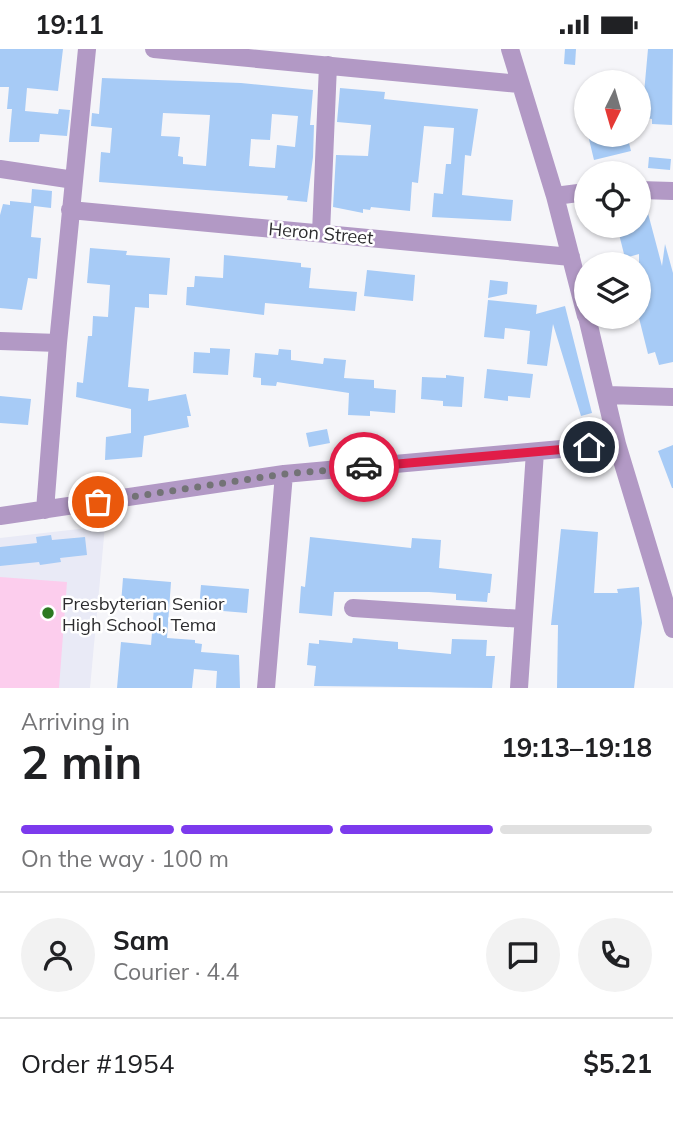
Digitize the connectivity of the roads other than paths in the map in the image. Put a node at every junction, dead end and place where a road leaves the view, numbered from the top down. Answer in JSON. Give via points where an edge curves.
{"nodes":[{"id":1,"x":87,"y":49,"type":"edge"},
{"id":2,"x":154,"y":49,"type":"edge"},
{"id":3,"x":510,"y":49,"type":"edge"},
{"id":4,"x":266,"y":54,"type":"edge"},
{"id":5,"x":328,"y":65,"type":"junction"},
{"id":6,"x":519,"y":84,"type":"junction"},
{"id":7,"x":0,"y":169,"type":"edge"},
{"id":8,"x":74,"y":180,"type":"junction"},
{"id":9,"x":651,"y":190,"type":"edge"},
{"id":10,"x":673,"y":191,"type":"edge"},
{"id":11,"x":574,"y":193,"type":"edge"},
{"id":12,"x":555,"y":195,"type":"junction"},
{"id":13,"x":70,"y":209,"type":"junction"},
{"id":14,"x":321,"y":233,"type":"junction"},
{"id":15,"x":571,"y":257,"type":"junction"},
{"id":16,"x":574,"y":269,"type":"edge"},
{"id":17,"x":589,"y":329,"type":"edge"},
{"id":18,"x":0,"y":341,"type":"edge"},
{"id":19,"x":58,"y":344,"type":"junction"},
{"id":20,"x":607,"y":395,"type":"junction"},
{"id":21,"x":673,"y":397,"type":"edge"},
{"id":22,"x":617,"y":445,"type":"junction"},
{"id":23,"x":535,"y":452,"type":"junction"},
{"id":24,"x":284,"y":474,"type":"junction"},
{"id":25,"x":45,"y":510,"type":"junction"},
{"id":26,"x":0,"y":516,"type":"edge"},
{"id":27,"x":353,"y":608,"type":"dead end"},
{"id":28,"x":523,"y":619,"type":"junction"},
{"id":29,"x":673,"y":629,"type":"edge"},
{"id":30,"x":266,"y":688,"type":"edge"},
{"id":31,"x":519,"y":688,"type":"edge"}],
"edges":[{"from":1,"to":8,"type":"street"},
{"from":2,"to":4,"type":"street"},
{"from":3,"to":6,"type":"street"},
{"from":4,"to":5,"type":"street"},
{"from":5,"to":6,"type":"street"},
{"from":5,"to":14,"type":"street"},
{"from":6,"to":12,"type":"street"},
{"from":7,"to":8,"type":"street"},
{"from":8,"to":13,"type":"street"},
{"from":9,"to":10,"type":"street"},
{"from":11,"to":12,"type":"street"},
{"from":12,"to":15,"type":"street"},
{"from":13,"to":14,"type":"street","name":"Heron Street"},
{"from":13,"to":19,"type":"street"},
{"from":14,"to":15,"type":"street","name":"Heron Street"},
{"from":15,"to":16,"type":"street"},
{"from":17,"to":20,"type":"street"},
{"from":18,"to":19,"type":"street"},
{"from":19,"to":25,"type":"street"},
{"from":20,"to":21,"type":"street"},
{"from":20,"to":22,"type":"street"},
{"from":22,"to":23,"type":"street"},
{"from":22,"to":29,"type":"street"},
{"from":23,"to":24,"type":"street"},
{"from":23,"to":28,"type":"street"},
{"from":24,"to":25,"type":"street"},
{"from":24,"to":30,"type":"street"},
{"from":25,"to":26,"type":"street"},
{"from":27,"to":28,"type":"street"},
{"from":28,"to":31,"type":"street"}]}
